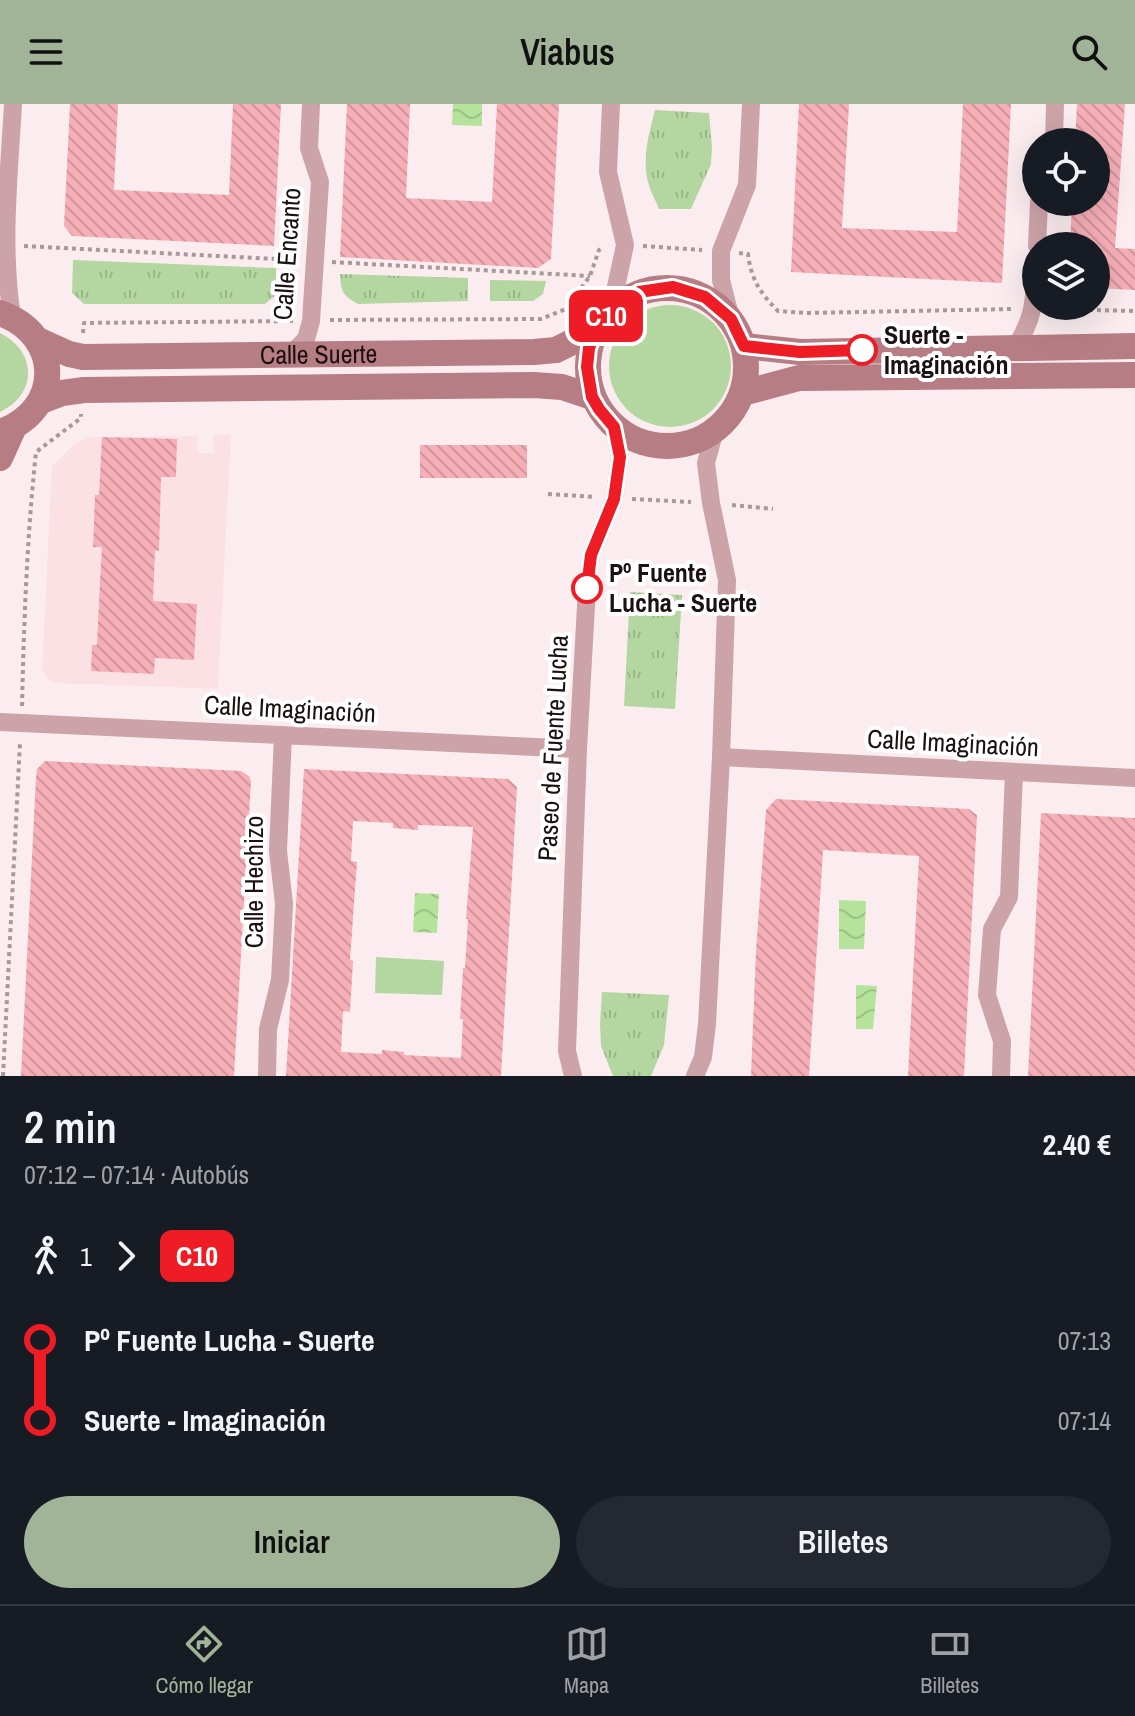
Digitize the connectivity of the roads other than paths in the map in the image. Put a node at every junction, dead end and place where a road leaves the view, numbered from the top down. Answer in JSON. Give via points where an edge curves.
{"nodes":[{"id":1,"x":13,"y":104,"type":"edge"},
{"id":2,"x":311,"y":104,"type":"edge"},
{"id":3,"x":611,"y":104,"type":"edge"},
{"id":4,"x":751,"y":104,"type":"edge"},
{"id":5,"x":1055,"y":104,"type":"edge"},
{"id":6,"x":1054,"y":128,"type":"edge"},
{"id":7,"x":6,"y":315,"type":"edge"},
{"id":8,"x":731,"y":319,"type":"junction"},
{"id":9,"x":603,"y":320,"type":"junction"},
{"id":10,"x":1029,"y":320,"type":"edge"},
{"id":11,"x":38,"y":340,"type":"junction"},
{"id":12,"x":744,"y":346,"type":"junction"},
{"id":13,"x":1135,"y":346,"type":"edge"},
{"id":14,"x":1015,"y":348,"type":"junction"},
{"id":15,"x":290,"y":355,"type":"junction"},
{"id":16,"x":1135,"y":375,"type":"edge"},
{"id":17,"x":743,"y":393,"type":"junction"},
{"id":18,"x":592,"y":397,"type":"junction"},
{"id":19,"x":41,"y":401,"type":"junction"},
{"id":20,"x":614,"y":427,"type":"junction"},
{"id":21,"x":7,"y":430,"type":"edge"},
{"id":22,"x":715,"y":430,"type":"junction"},
{"id":23,"x":0,"y":458,"type":"edge"},
{"id":24,"x":0,"y":722,"type":"edge"},
{"id":25,"x":283,"y":735,"type":"junction"},
{"id":26,"x":578,"y":749,"type":"junction"},
{"id":27,"x":721,"y":757,"type":"junction"},
{"id":28,"x":1014,"y":772,"type":"junction"},
{"id":29,"x":1135,"y":778,"type":"edge"},
{"id":30,"x":267,"y":1076,"type":"edge"},
{"id":31,"x":573,"y":1076,"type":"edge"},
{"id":32,"x":695,"y":1076,"type":"edge"},
{"id":33,"x":1001,"y":1076,"type":"edge"}],
"edges":[{"from":1,"to":7,"type":"street"},
{"from":2,"to":15,"type":"street","name":"Calle Encanto","via":[[309,148],[320,182],[311,321],[306,339]]},
{"from":3,"to":9,"type":"street","via":[[608,172],[625,245]]},
{"from":4,"to":8,"type":"street","via":[[747,185],[721,251],[721,280]]},
{"from":5,"to":6,"type":"street"},
{"from":7,"to":11,"type":"main road","name":"Calle Suerte"},
{"from":8,"to":9,"type":"main road","via":[[705,297],[673,287],[639,292]]},
{"from":8,"to":12,"type":"main road"},
{"from":9,"to":15,"type":"main road","name":"Calle Suerte","via":[[556,350]]},
{"from":9,"to":18,"type":"main road","via":[[589,348]]},
{"from":10,"to":14,"type":"street"},
{"from":11,"to":15,"type":"main road","name":"Calle Suerte","via":[[83,357]]},
{"from":11,"to":19,"type":"main road","via":[[46,360]]},
{"from":12,"to":14,"type":"main road","via":[[800,352]]},
{"from":12,"to":17,"type":"main road"},
{"from":13,"to":14,"type":"main road"},
{"from":16,"to":17,"type":"main road","via":[[799,378]]},
{"from":17,"to":22,"type":"main road"},
{"from":18,"to":19,"type":"main road","name":"Calle Suerte","via":[[534,385],[84,390]]},
{"from":18,"to":20,"type":"main road"},
{"from":19,"to":21,"type":"main road"},
{"from":20,"to":22,"type":"main road","via":[[646,444],[682,445]]},
{"from":20,"to":26,"type":"street","name":"Paseo de Fuente Lucha","via":[[620,457],[614,499],[591,555]]},
{"from":21,"to":23,"type":"main road"},
{"from":22,"to":27,"type":"street","via":[[706,463],[727,580]]},
{"from":24,"to":25,"type":"street","name":"Calle Imaginación"},
{"from":25,"to":26,"type":"street","name":"Calle Imaginación"},
{"from":25,"to":30,"type":"street","name":"Calle Hechizo","via":[[278,851],[284,904]]},
{"from":26,"to":31,"type":"street","name":"Paseo de Fuente Lucha","via":[[567,1051]]},
{"from":27,"to":28,"type":"street","name":"Calle Imaginación"},
{"from":27,"to":32,"type":"street","via":[[707,1024]]},
{"from":28,"to":29,"type":"street","name":"Calle Imaginación"},
{"from":28,"to":33,"type":"street","via":[[1009,897],[992,929],[987,995],[1002,1041]]}]}
